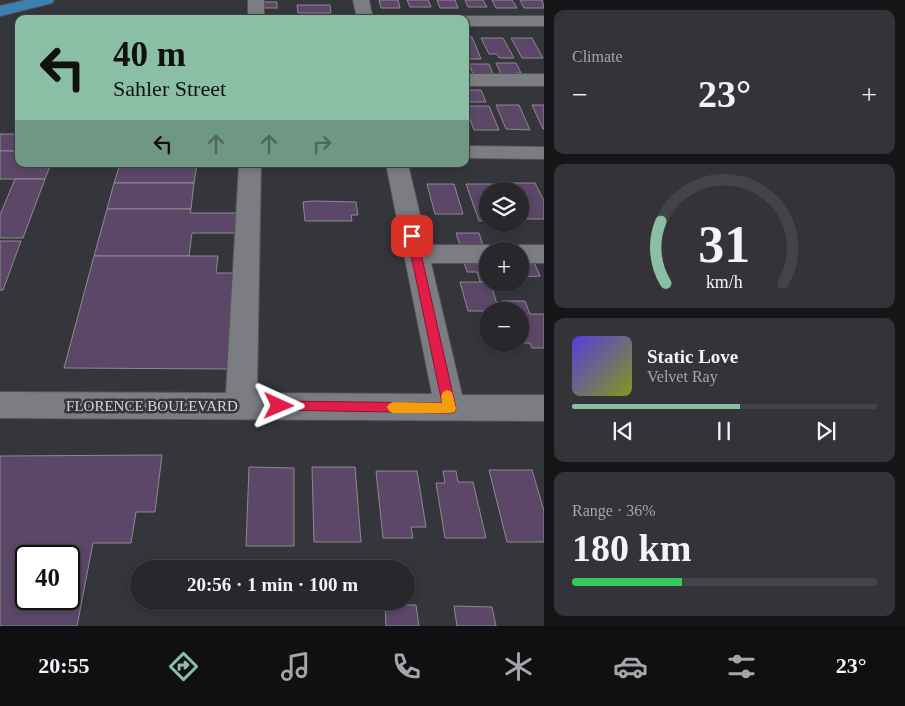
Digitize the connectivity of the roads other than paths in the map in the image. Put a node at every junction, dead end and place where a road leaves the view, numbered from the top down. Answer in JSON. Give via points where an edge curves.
{"nodes":[{"id":1,"x":46,"y":0,"type":"edge"},
{"id":2,"x":256,"y":0,"type":"edge"},
{"id":3,"x":361,"y":0,"type":"edge"},
{"id":4,"x":0,"y":11,"type":"edge"},
{"id":5,"x":256,"y":15,"type":"edge"},
{"id":6,"x":364,"y":15,"type":"edge"},
{"id":7,"x":469,"y":21,"type":"edge"},
{"id":8,"x":544,"y":21,"type":"edge"},
{"id":9,"x":469,"y":80,"type":"edge"},
{"id":10,"x":544,"y":80,"type":"edge"},
{"id":11,"x":469,"y":152,"type":"edge"},
{"id":12,"x":544,"y":153,"type":"edge"},
{"id":13,"x":250,"y":167,"type":"edge"},
{"id":14,"x":398,"y":167,"type":"edge"},
{"id":15,"x":416,"y":254,"type":"junction"},
{"id":16,"x":479,"y":254,"type":"edge"},
{"id":17,"x":529,"y":254,"type":"edge"},
{"id":18,"x":544,"y":254,"type":"edge"},
{"id":19,"x":0,"y":405,"type":"edge"},
{"id":20,"x":241,"y":406,"type":"junction"},
{"id":21,"x":450,"y":408,"type":"junction"},
{"id":22,"x":544,"y":408,"type":"edge"}],
"edges":[{"from":1,"to":4,"type":"main road"},
{"from":2,"to":5,"type":"street"},
{"from":3,"to":6,"type":"street"},
{"from":7,"to":8,"type":"street"},
{"from":9,"to":10,"type":"street"},
{"from":11,"to":12,"type":"street"},
{"from":13,"to":20,"type":"street"},
{"from":14,"to":15,"type":"street"},
{"from":15,"to":16,"type":"street"},
{"from":15,"to":21,"type":"street"},
{"from":17,"to":18,"type":"street"},
{"from":19,"to":20,"type":"street","name":"FLORENCE BOULEVARD"},
{"from":20,"to":21,"type":"street","name":"FLORENCE BOULEVARD"},
{"from":21,"to":22,"type":"street","name":"FLORENCE BOULEVARD"}]}
